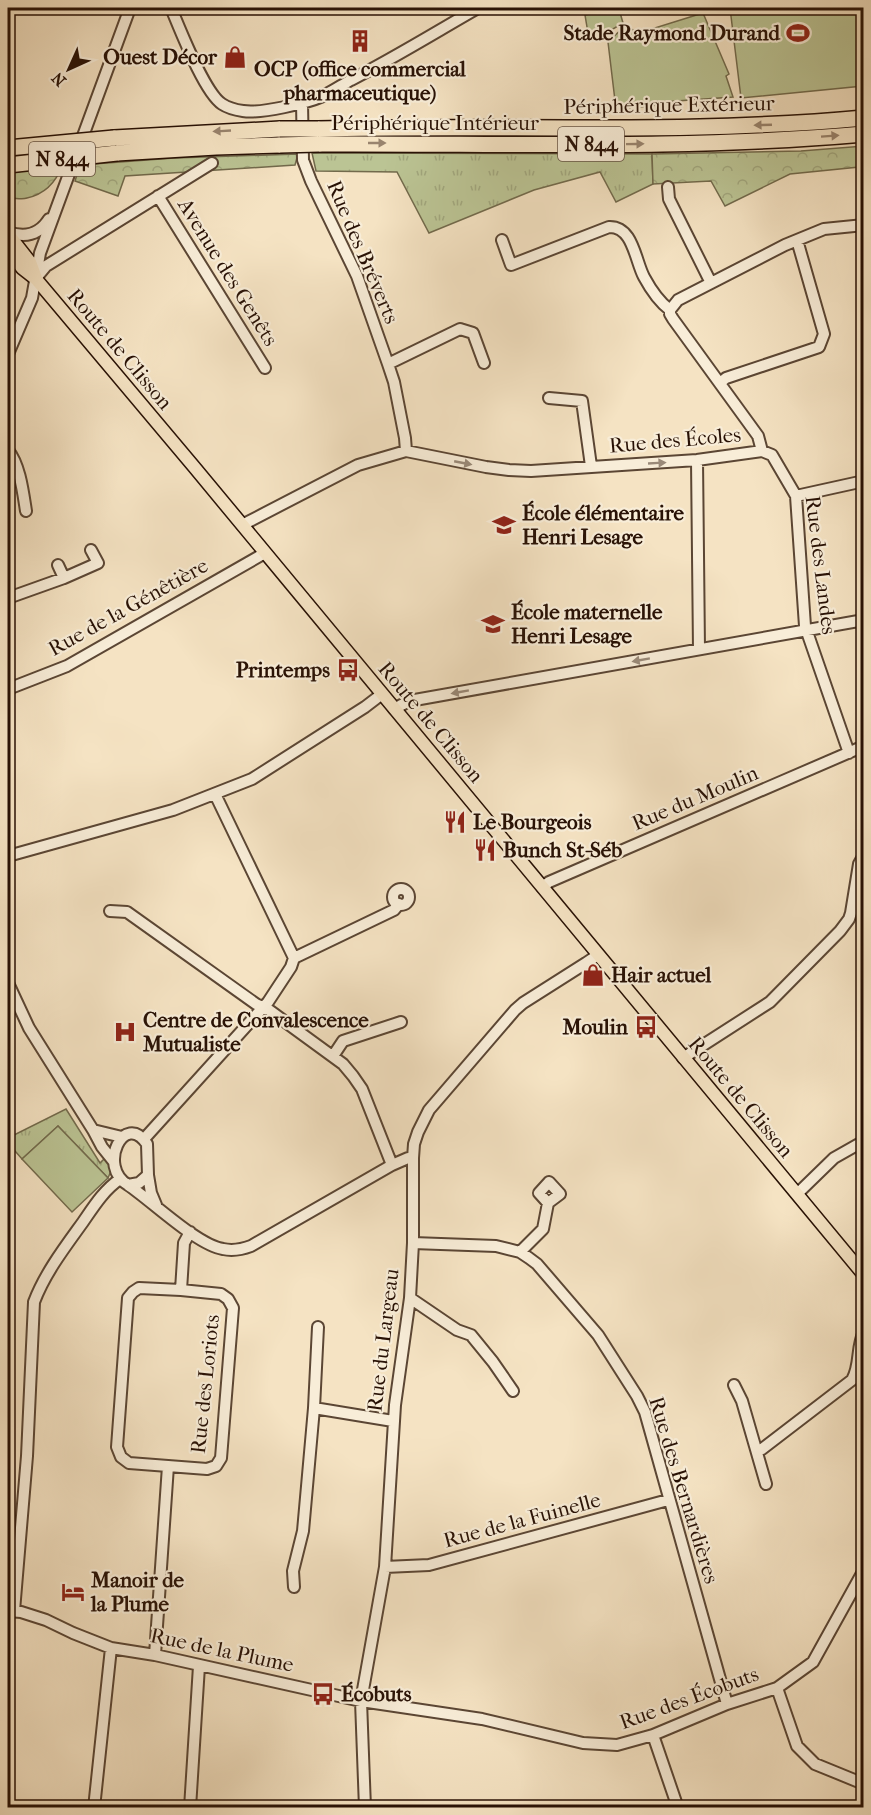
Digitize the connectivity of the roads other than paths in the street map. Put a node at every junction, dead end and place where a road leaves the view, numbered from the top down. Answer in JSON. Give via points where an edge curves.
{"nodes":[{"id":1,"x":130,"y":8,"type":"edge"},
{"id":2,"x":171,"y":8,"type":"edge"},
{"id":3,"x":478,"y":8,"type":"edge"},
{"id":4,"x":302,"y":102,"type":"junction"},
{"id":5,"x":864,"y":118,"type":"edge"},
{"id":6,"x":864,"y":134,"type":"edge"},
{"id":7,"x":318,"y":136,"type":"junction"},
{"id":8,"x":116,"y":145,"type":"junction"},
{"id":9,"x":8,"y":148,"type":"edge"},
{"id":10,"x":212,"y":163,"type":"dead end"},
{"id":11,"x":8,"y":165,"type":"edge"},
{"id":12,"x":668,"y":187,"type":"dead end"},
{"id":13,"x":158,"y":196,"type":"junction"},
{"id":14,"x":57,"y":206,"type":"junction"},
{"id":15,"x":864,"y":225,"type":"edge"},
{"id":16,"x":8,"y":233,"type":"edge"},
{"id":17,"x":502,"y":240,"type":"dead end"},
{"id":18,"x":797,"y":240,"type":"junction"},
{"id":19,"x":8,"y":249,"type":"edge"},
{"id":20,"x":36,"y":279,"type":"junction"},
{"id":21,"x":711,"y":283,"type":"junction"},
{"id":22,"x":670,"y":310,"type":"junction"},
{"id":23,"x":8,"y":354,"type":"edge"},
{"id":24,"x":484,"y":363,"type":"dead end"},
{"id":25,"x":388,"y":364,"type":"junction"},
{"id":26,"x":265,"y":368,"type":"dead end"},
{"id":27,"x":720,"y":383,"type":"junction"},
{"id":28,"x":549,"y":398,"type":"dead end"},
{"id":29,"x":8,"y":450,"type":"edge"},
{"id":30,"x":406,"y":451,"type":"junction"},
{"id":31,"x":762,"y":451,"type":"junction"},
{"id":32,"x":697,"y":460,"type":"junction"},
{"id":33,"x":591,"y":466,"type":"junction"},
{"id":34,"x":864,"y":482,"type":"edge"},
{"id":35,"x":796,"y":496,"type":"junction"},
{"id":36,"x":26,"y":511,"type":"dead end"},
{"id":37,"x":242,"y":525,"type":"junction"},
{"id":38,"x":91,"y":550,"type":"dead end"},
{"id":39,"x":265,"y":553,"type":"junction"},
{"id":40,"x":58,"y":565,"type":"dead end"},
{"id":41,"x":64,"y":578,"type":"junction"},
{"id":42,"x":8,"y":598,"type":"edge"},
{"id":43,"x":864,"y":621,"type":"edge"},
{"id":44,"x":806,"y":630,"type":"junction"},
{"id":45,"x":699,"y":650,"type":"junction"},
{"id":46,"x":8,"y":689,"type":"edge"},
{"id":47,"x":382,"y":694,"type":"junction"},
{"id":48,"x":394,"y":709,"type":"junction"},
{"id":49,"x":864,"y":747,"type":"edge"},
{"id":50,"x":849,"y":753,"type":"junction"},
{"id":51,"x":215,"y":794,"type":"junction"},
{"id":52,"x":864,"y":855,"type":"edge"},
{"id":53,"x":8,"y":856,"type":"edge"},
{"id":54,"x":542,"y":887,"type":"junction"},
{"id":55,"x":399,"y":904,"type":"dead end"},
{"id":56,"x":110,"y":911,"type":"dead end"},
{"id":57,"x":598,"y":954,"type":"junction"},
{"id":58,"x":294,"y":958,"type":"junction"},
{"id":59,"x":8,"y":983,"type":"edge"},
{"id":60,"x":264,"y":1007,"type":"junction"},
{"id":61,"x":401,"y":1022,"type":"dead end"},
{"id":62,"x":333,"y":1056,"type":"junction"},
{"id":63,"x":683,"y":1058,"type":"junction"},
{"id":64,"x":93,"y":1130,"type":"junction"},
{"id":65,"x":122,"y":1137,"type":"junction"},
{"id":66,"x":144,"y":1139,"type":"junction"},
{"id":67,"x":864,"y":1141,"type":"edge"},
{"id":68,"x":413,"y":1158,"type":"junction"},
{"id":69,"x":114,"y":1162,"type":"junction"},
{"id":70,"x":392,"y":1165,"type":"junction"},
{"id":71,"x":148,"y":1175,"type":"junction"},
{"id":72,"x":124,"y":1182,"type":"junction"},
{"id":73,"x":797,"y":1194,"type":"junction"},
{"id":74,"x":548,"y":1203,"type":"dead end"},
{"id":75,"x":157,"y":1206,"type":"junction"},
{"id":76,"x":190,"y":1232,"type":"junction"},
{"id":77,"x":413,"y":1243,"type":"junction"},
{"id":78,"x":520,"y":1252,"type":"junction"},
{"id":79,"x":864,"y":1275,"type":"edge"},
{"id":80,"x":181,"y":1290,"type":"junction"},
{"id":81,"x":410,"y":1298,"type":"junction"},
{"id":82,"x":318,"y":1327,"type":"dead end"},
{"id":83,"x":864,"y":1332,"type":"edge"},
{"id":84,"x":734,"y":1385,"type":"dead end"},
{"id":85,"x":513,"y":1391,"type":"dead end"},
{"id":86,"x":314,"y":1408,"type":"junction"},
{"id":87,"x":393,"y":1421,"type":"junction"},
{"id":88,"x":757,"y":1451,"type":"junction"},
{"id":89,"x":168,"y":1466,"type":"junction"},
{"id":90,"x":766,"y":1484,"type":"dead end"},
{"id":91,"x":668,"y":1500,"type":"junction"},
{"id":92,"x":385,"y":1567,"type":"junction"},
{"id":93,"x":864,"y":1570,"type":"edge"},
{"id":94,"x":294,"y":1587,"type":"dead end"},
{"id":95,"x":11,"y":1611,"type":"edge"},
{"id":96,"x":111,"y":1648,"type":"junction"},
{"id":97,"x":155,"y":1655,"type":"junction"},
{"id":98,"x":199,"y":1666,"type":"junction"},
{"id":99,"x":777,"y":1688,"type":"junction"},
{"id":100,"x":361,"y":1701,"type":"junction"},
{"id":101,"x":727,"y":1704,"type":"junction"},
{"id":102,"x":653,"y":1735,"type":"junction"},
{"id":103,"x":864,"y":1784,"type":"edge"},
{"id":104,"x":94,"y":1808,"type":"edge"},
{"id":105,"x":190,"y":1808,"type":"edge"},
{"id":106,"x":365,"y":1808,"type":"edge"},
{"id":107,"x":678,"y":1808,"type":"edge"}],
"edges":[{"from":1,"to":14,"type":"street"},
{"from":2,"to":4,"type":"street","via":[[212,95],[221,103],[243,111]]},
{"from":3,"to":4,"type":"street","via":[[368,72]]},
{"from":4,"to":25,"type":"street","name":"Rue des Bréverts","via":[[303,160],[357,276]]},
{"from":5,"to":7,"type":"highway","name":"Périphérique Extérieur","number":"N 844","one_way":true,"via":[[776,125]]},
{"from":7,"to":6,"type":"highway","name":"Périphérique Intérieur","number":"N 844","one_way":true,"via":[[673,143]]},
{"from":7,"to":8,"type":"highway","name":"Périphérique Intérieur","number":"N 844","bridge":true,"via":[[280,144],[216,147]]},
{"from":7,"to":8,"type":"highway","name":"Périphérique Extérieur","number":"N 844","one_way":true,"bridge":true,"via":[[280,129]]},
{"from":8,"to":9,"type":"highway","name":"Périphérique Extérieur","number":"N 844","bridge":true},
{"from":8,"to":11,"type":"highway","name":"Périphérique Intérieur","number":"N 844","bridge":true},
{"from":10,"to":13,"type":"street"},
{"from":12,"to":21,"type":"street","via":[[669,199]]},
{"from":13,"to":20,"type":"street","via":[[46,266]]},
{"from":13,"to":26,"type":"street","name":"Avenue des Genêts"},
{"from":14,"to":16,"type":"street","via":[[36,232],[24,236]]},
{"from":14,"to":20,"type":"street","via":[[40,253]]},
{"from":15,"to":18,"type":"street","via":[[831,227]]},
{"from":16,"to":20,"type":"main road","name":"Route de Clisson","via":[[30,262]]},
{"from":17,"to":22,"type":"street","name":"Rue des Landes","via":[[511,265],[609,227],[619,228],[630,240],[651,290]]},
{"from":18,"to":21,"type":"street"},
{"from":18,"to":27,"type":"street","via":[[824,334],[819,347]]},
{"from":19,"to":20,"type":"main road","name":"Route de Clisson"},
{"from":20,"to":23,"type":"street"},
{"from":20,"to":37,"type":"main road","name":"Route de Clisson"},
{"from":21,"to":22,"type":"street","via":[[678,300]]},
{"from":22,"to":27,"type":"street","name":"Rue des Landes","via":[[672,319]]},
{"from":24,"to":25,"type":"street","via":[[473,333],[460,329]]},
{"from":25,"to":30,"type":"street","name":"Rue des Bréverts"},
{"from":27,"to":31,"type":"street","name":"Rue des Landes","via":[[758,436]]},
{"from":28,"to":33,"type":"street","name":"Rue des Écoles","via":[[582,401]]},
{"from":29,"to":36,"type":"street","via":[[22,486]]},
{"from":30,"to":33,"type":"street","name":"Rue des Écoles","one_way":true,"via":[[509,470]]},
{"from":30,"to":37,"type":"street","name":"Rue des Écoles","via":[[358,465]]},
{"from":31,"to":32,"type":"street","name":"Rue des Écoles"},
{"from":31,"to":35,"type":"street","name":"Rue des Landes","via":[[772,455]]},
{"from":33,"to":32,"type":"street","name":"Rue des Écoles","one_way":true},
{"from":32,"to":45,"type":"street"},
{"from":34,"to":35,"type":"street"},
{"from":35,"to":44,"type":"street","name":"Rue des Landes"},
{"from":37,"to":39,"type":"main road","name":"Route de Clisson"},
{"from":38,"to":41,"type":"street","via":[[98,563]]},
{"from":39,"to":46,"type":"street","name":"Rue de la Génêtière","via":[[68,666]]},
{"from":39,"to":47,"type":"main road","name":"Route de Clisson"},
{"from":40,"to":41,"type":"street"},
{"from":41,"to":42,"type":"street"},
{"from":43,"to":44,"type":"street"},
{"from":44,"to":45,"type":"street"},
{"from":44,"to":50,"type":"street","name":"Rue des Landes"},
{"from":45,"to":48,"type":"street","one_way":true,"via":[[412,701]]},
{"from":47,"to":48,"type":"main road","name":"Route de Clisson"},
{"from":47,"to":51,"type":"street","via":[[252,779]]},
{"from":48,"to":54,"type":"main road","name":"Route de Clisson"},
{"from":49,"to":50,"type":"street","name":"Rue du Moulin"},
{"from":50,"to":54,"type":"street","name":"Rue du Moulin"},
{"from":51,"to":53,"type":"street","via":[[173,810]]},
{"from":51,"to":58,"type":"street"},
{"from":52,"to":63,"type":"street","via":[[851,913],[840,931],[770,1002]]},
{"from":54,"to":57,"type":"main road","name":"Route de Clisson"},
{"from":55,"to":58,"type":"street","via":[[394,910]]},
{"from":56,"to":60,"type":"street","via":[[126,912]]},
{"from":57,"to":63,"type":"main road","name":"Route de Clisson"},
{"from":57,"to":68,"type":"street","name":"Rue du Largeau","via":[[523,1003],[505,1021],[429,1110],[418,1132]]},
{"from":58,"to":60,"type":"street"},
{"from":59,"to":64,"type":"street","via":[[29,1029]]},
{"from":60,"to":62,"type":"street"},
{"from":60,"to":66,"type":"street"},
{"from":61,"to":62,"type":"street","via":[[344,1041]]},
{"from":62,"to":70,"type":"street","via":[[362,1089]]},
{"from":63,"to":73,"type":"main road","name":"Route de Clisson"},
{"from":64,"to":65,"type":"street"},
{"from":64,"to":69,"type":"street"},
{"from":65,"to":66,"type":"street","via":[[132,1134]]},
{"from":65,"to":69,"type":"street"},
{"from":66,"to":71,"type":"street"},
{"from":67,"to":73,"type":"street","via":[[834,1158]]},
{"from":68,"to":70,"type":"street"},
{"from":68,"to":77,"type":"street","name":"Rue du Largeau"},
{"from":69,"to":72,"type":"street"},
{"from":70,"to":76,"type":"street","via":[[248,1248],[224,1250]]},
{"from":71,"to":72,"type":"street","via":[[139,1182]]},
{"from":71,"to":75,"type":"street"},
{"from":72,"to":75,"type":"street"},
{"from":72,"to":95,"type":"street","via":[[105,1191],[40,1286],[34,1302],[27,1455]]},
{"from":73,"to":79,"type":"main road","name":"Route de Clisson"},
{"from":74,"to":78,"type":"street","via":[[543,1229]]},
{"from":75,"to":76,"type":"street"},
{"from":76,"to":80,"type":"street","via":[[184,1243]]},
{"from":77,"to":78,"type":"street","name":"Rue des Bernardières","via":[[496,1246]]},
{"from":77,"to":81,"type":"street","name":"Rue du Largeau"},
{"from":78,"to":91,"type":"street","name":"Rue des Bernardières","via":[[537,1264],[598,1335],[637,1396],[645,1412]]},
{"from":80,"to":89,"type":"street","name":"Rue des Loriots","via":[[139,1288],[128,1298],[117,1447],[129,1463]]},
{"from":80,"to":89,"type":"street","name":"Rue des Loriots","via":[[221,1294],[233,1308],[221,1458],[216,1466],[207,1469]]},
{"from":81,"to":85,"type":"street","via":[[471,1335]]},
{"from":81,"to":87,"type":"street","name":"Rue du Largeau"},
{"from":82,"to":86,"type":"street"},
{"from":83,"to":88,"type":"street","via":[[852,1380]]},
{"from":84,"to":88,"type":"street"},
{"from":86,"to":87,"type":"street"},
{"from":86,"to":94,"type":"street"},
{"from":87,"to":92,"type":"street","name":"Rue du Largeau"},
{"from":88,"to":90,"type":"street"},
{"from":89,"to":97,"type":"street","name":"Rue des Loriots"},
{"from":91,"to":92,"type":"street","name":"Rue de la Fuinelle","via":[[429,1565]]},
{"from":91,"to":101,"type":"street","name":"Rue des Bernardières"},
{"from":92,"to":100,"type":"street","name":"Rue du Largeau"},
{"from":93,"to":99,"type":"street","name":"Rue des Écobuts","via":[[813,1662]]},
{"from":95,"to":96,"type":"street","name":"Rue de la Plume","via":[[45,1620]]},
{"from":96,"to":97,"type":"street","name":"Rue de la Plume"},
{"from":96,"to":104,"type":"street"},
{"from":97,"to":98,"type":"street","name":"Rue de la Plume"},
{"from":98,"to":100,"type":"street","name":"Rue de la Plume"},
{"from":98,"to":105,"type":"street"},
{"from":99,"to":101,"type":"street","name":"Rue des Écobuts"},
{"from":99,"to":103,"type":"street","via":[[797,1746],[815,1764]]},
{"from":100,"to":102,"type":"street","name":"Rue des Écobuts","via":[[482,1719],[584,1743],[617,1745]]},
{"from":100,"to":106,"type":"street","name":"Rue du Largeau"},
{"from":101,"to":102,"type":"street","name":"Rue des Écobuts"},
{"from":102,"to":107,"type":"street"}]}
